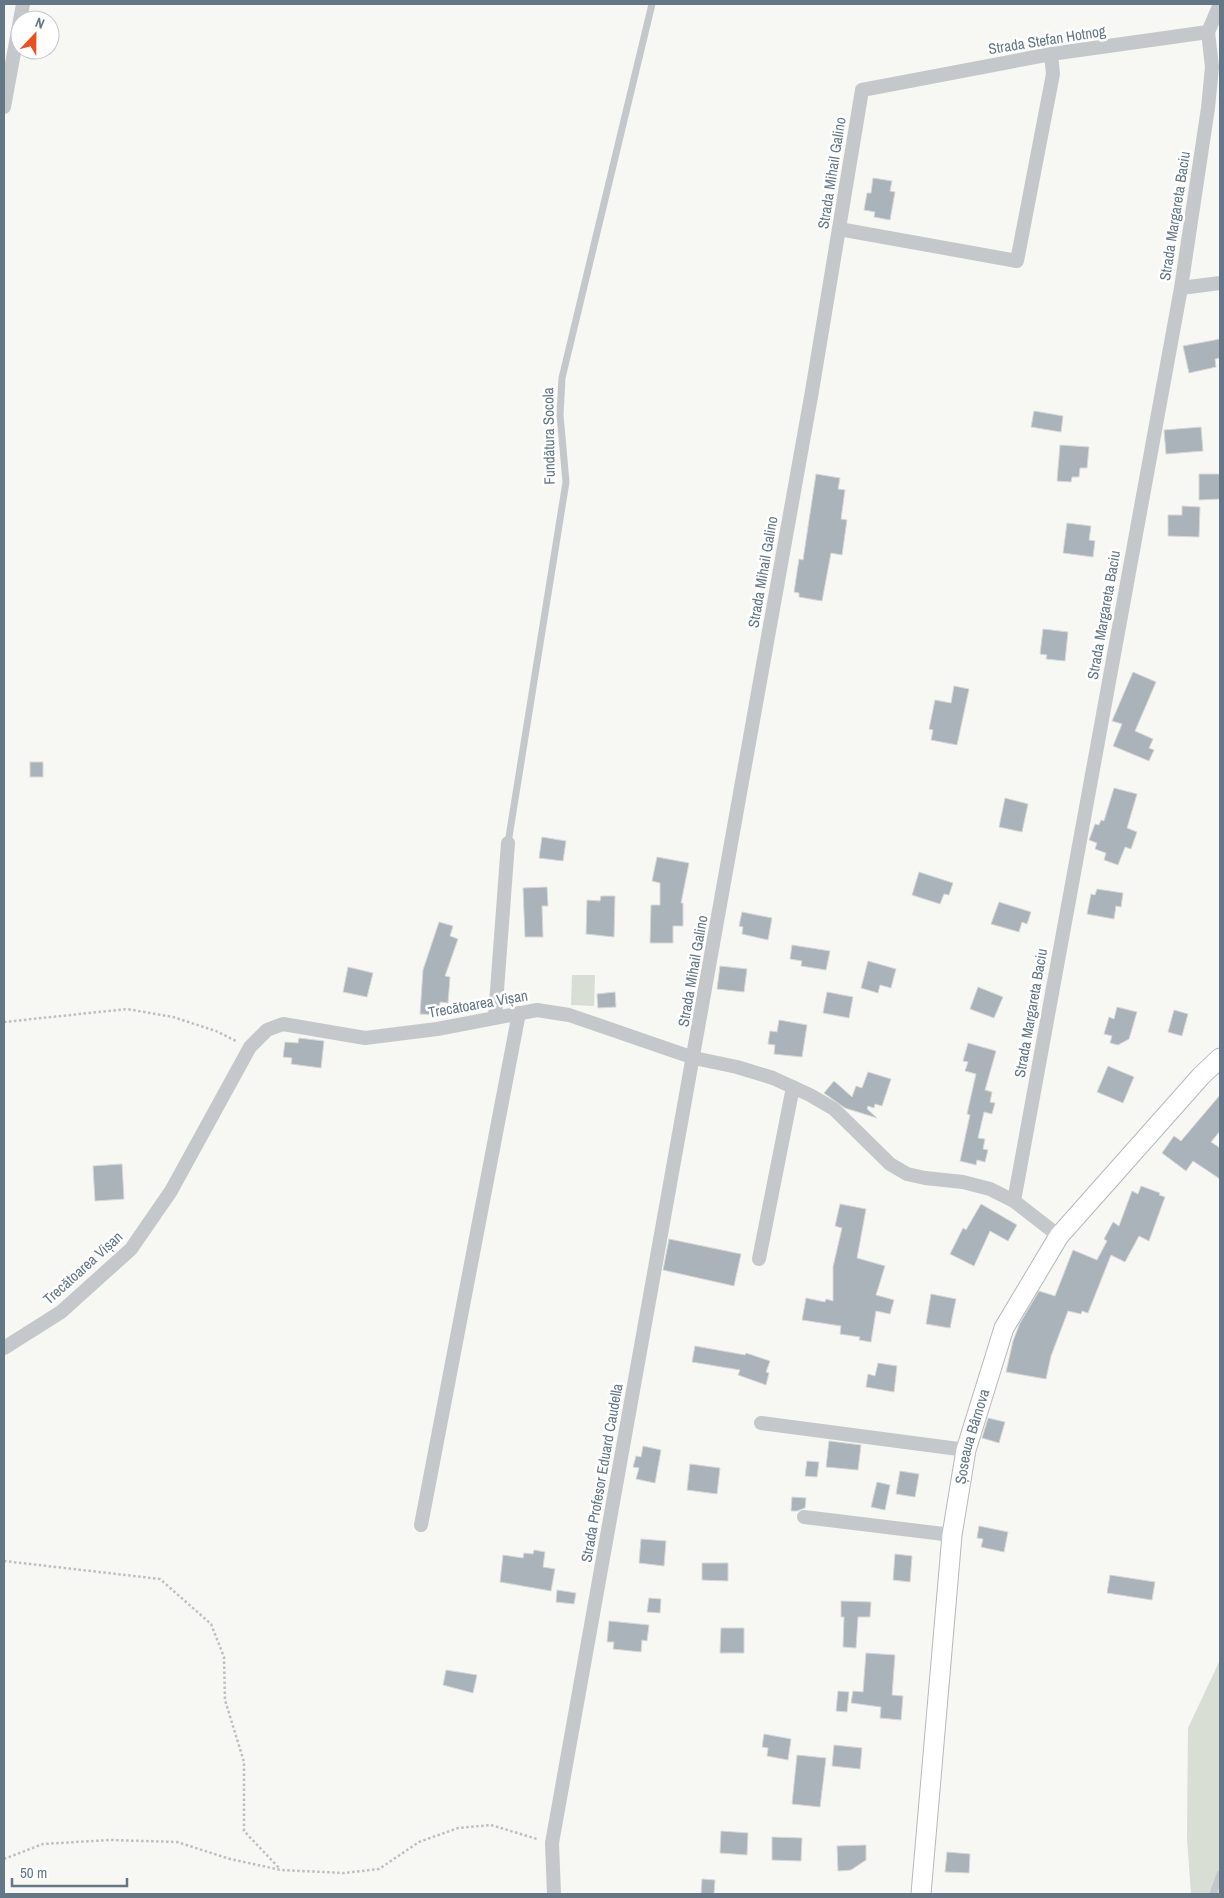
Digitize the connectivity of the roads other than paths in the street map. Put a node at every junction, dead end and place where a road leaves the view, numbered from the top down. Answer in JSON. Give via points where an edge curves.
{"nodes":[{"id":1,"x":23,"y":4,"type":"edge"},
{"id":2,"x":652,"y":4,"type":"edge"},
{"id":3,"x":1220,"y":4,"type":"edge"},
{"id":4,"x":1208,"y":32,"type":"junction"},
{"id":5,"x":1051,"y":54,"type":"junction"},
{"id":6,"x":862,"y":90,"type":"joint"},
{"id":7,"x":4,"y":107,"type":"edge"},
{"id":8,"x":839,"y":229,"type":"junction"},
{"id":9,"x":1220,"y":283,"type":"edge"},
{"id":10,"x":1180,"y":288,"type":"junction"},
{"id":11,"x":508,"y":843,"type":"joint"},
{"id":12,"x":519,"y":1013,"type":"junction"},
{"id":13,"x":495,"y":1017,"type":"junction"},
{"id":14,"x":694,"y":1058,"type":"junction"},
{"id":15,"x":1220,"y":1058,"type":"edge"},
{"id":16,"x":794,"y":1087,"type":"junction"},
{"id":17,"x":1014,"y":1202,"type":"junction"},
{"id":18,"x":1059,"y":1236,"type":"junction"},
{"id":19,"x":759,"y":1259,"type":"dead end"},
{"id":20,"x":4,"y":1348,"type":"edge"},
{"id":21,"x":761,"y":1423,"type":"dead end"},
{"id":22,"x":966,"y":1450,"type":"junction"},
{"id":23,"x":804,"y":1517,"type":"dead end"},
{"id":24,"x":421,"y":1525,"type":"dead end"},
{"id":25,"x":952,"y":1535,"type":"junction"},
{"id":26,"x":1220,"y":1874,"type":"edge"},
{"id":27,"x":554,"y":1894,"type":"edge"},
{"id":28,"x":921,"y":1894,"type":"edge"},
{"id":29,"x":1213,"y":1894,"type":"edge"}],
"edges":[{"from":1,"to":7,"type":"street"},
{"from":2,"to":11,"type":"lane","name":"Fundătura Socola","via":[[562,378],[560,416],[566,482]]},
{"from":3,"to":4,"type":"street"},
{"from":4,"to":5,"type":"street","name":"Strada Stefan Hotnog"},
{"from":4,"to":10,"type":"street","name":"Strada Margareta Baciu","via":[[1212,67],[1208,108]]},
{"from":5,"to":6,"type":"street","name":"Strada Stefan Hotnog"},
{"from":5,"to":8,"type":"street","via":[[1053,74],[1017,261]]},
{"from":6,"to":8,"type":"street","name":"Strada Mihail Galino"},
{"from":8,"to":14,"type":"street","name":"Strada Mihail Galino"},
{"from":9,"to":10,"type":"street"},
{"from":10,"to":17,"type":"street","name":"Strada Margareta Baciu"},
{"from":11,"to":13,"type":"street"},
{"from":12,"to":13,"type":"street","name":"Trecătoarea Vișan"},
{"from":12,"to":14,"type":"street","name":"Trecătoarea Vișan","via":[[537,1010],[569,1015]]},
{"from":12,"to":24,"type":"street"},
{"from":13,"to":20,"type":"street","name":"Trecătoarea Vișan","via":[[437,1029],[365,1038],[283,1024],[267,1030],[250,1047],[171,1190],[131,1249],[61,1312]]},
{"from":14,"to":16,"type":"street","name":"Trecătoarea Vișan","via":[[737,1067]]},
{"from":14,"to":27,"type":"street","name":"Strada Profesor Eduard Caudella","via":[[552,1843]]},
{"from":15,"to":18,"type":"main road","name":"Șoseaua Bârnova"},
{"from":16,"to":17,"type":"street","name":"Trecătoarea Vișan","via":[[834,1109],[890,1164],[907,1174],[990,1189]]},
{"from":16,"to":19,"type":"street"},
{"from":17,"to":18,"type":"street","name":"Trecătoarea Vișan"},
{"from":18,"to":22,"type":"main road","name":"Șoseaua Bârnova","via":[[1004,1328]]},
{"from":21,"to":22,"type":"street"},
{"from":22,"to":25,"type":"main road","name":"Șoseaua Bârnova"},
{"from":23,"to":25,"type":"street"},
{"from":25,"to":28,"type":"main road","name":"Șoseaua Bârnova"},
{"from":26,"to":29,"type":"lane"}]}
